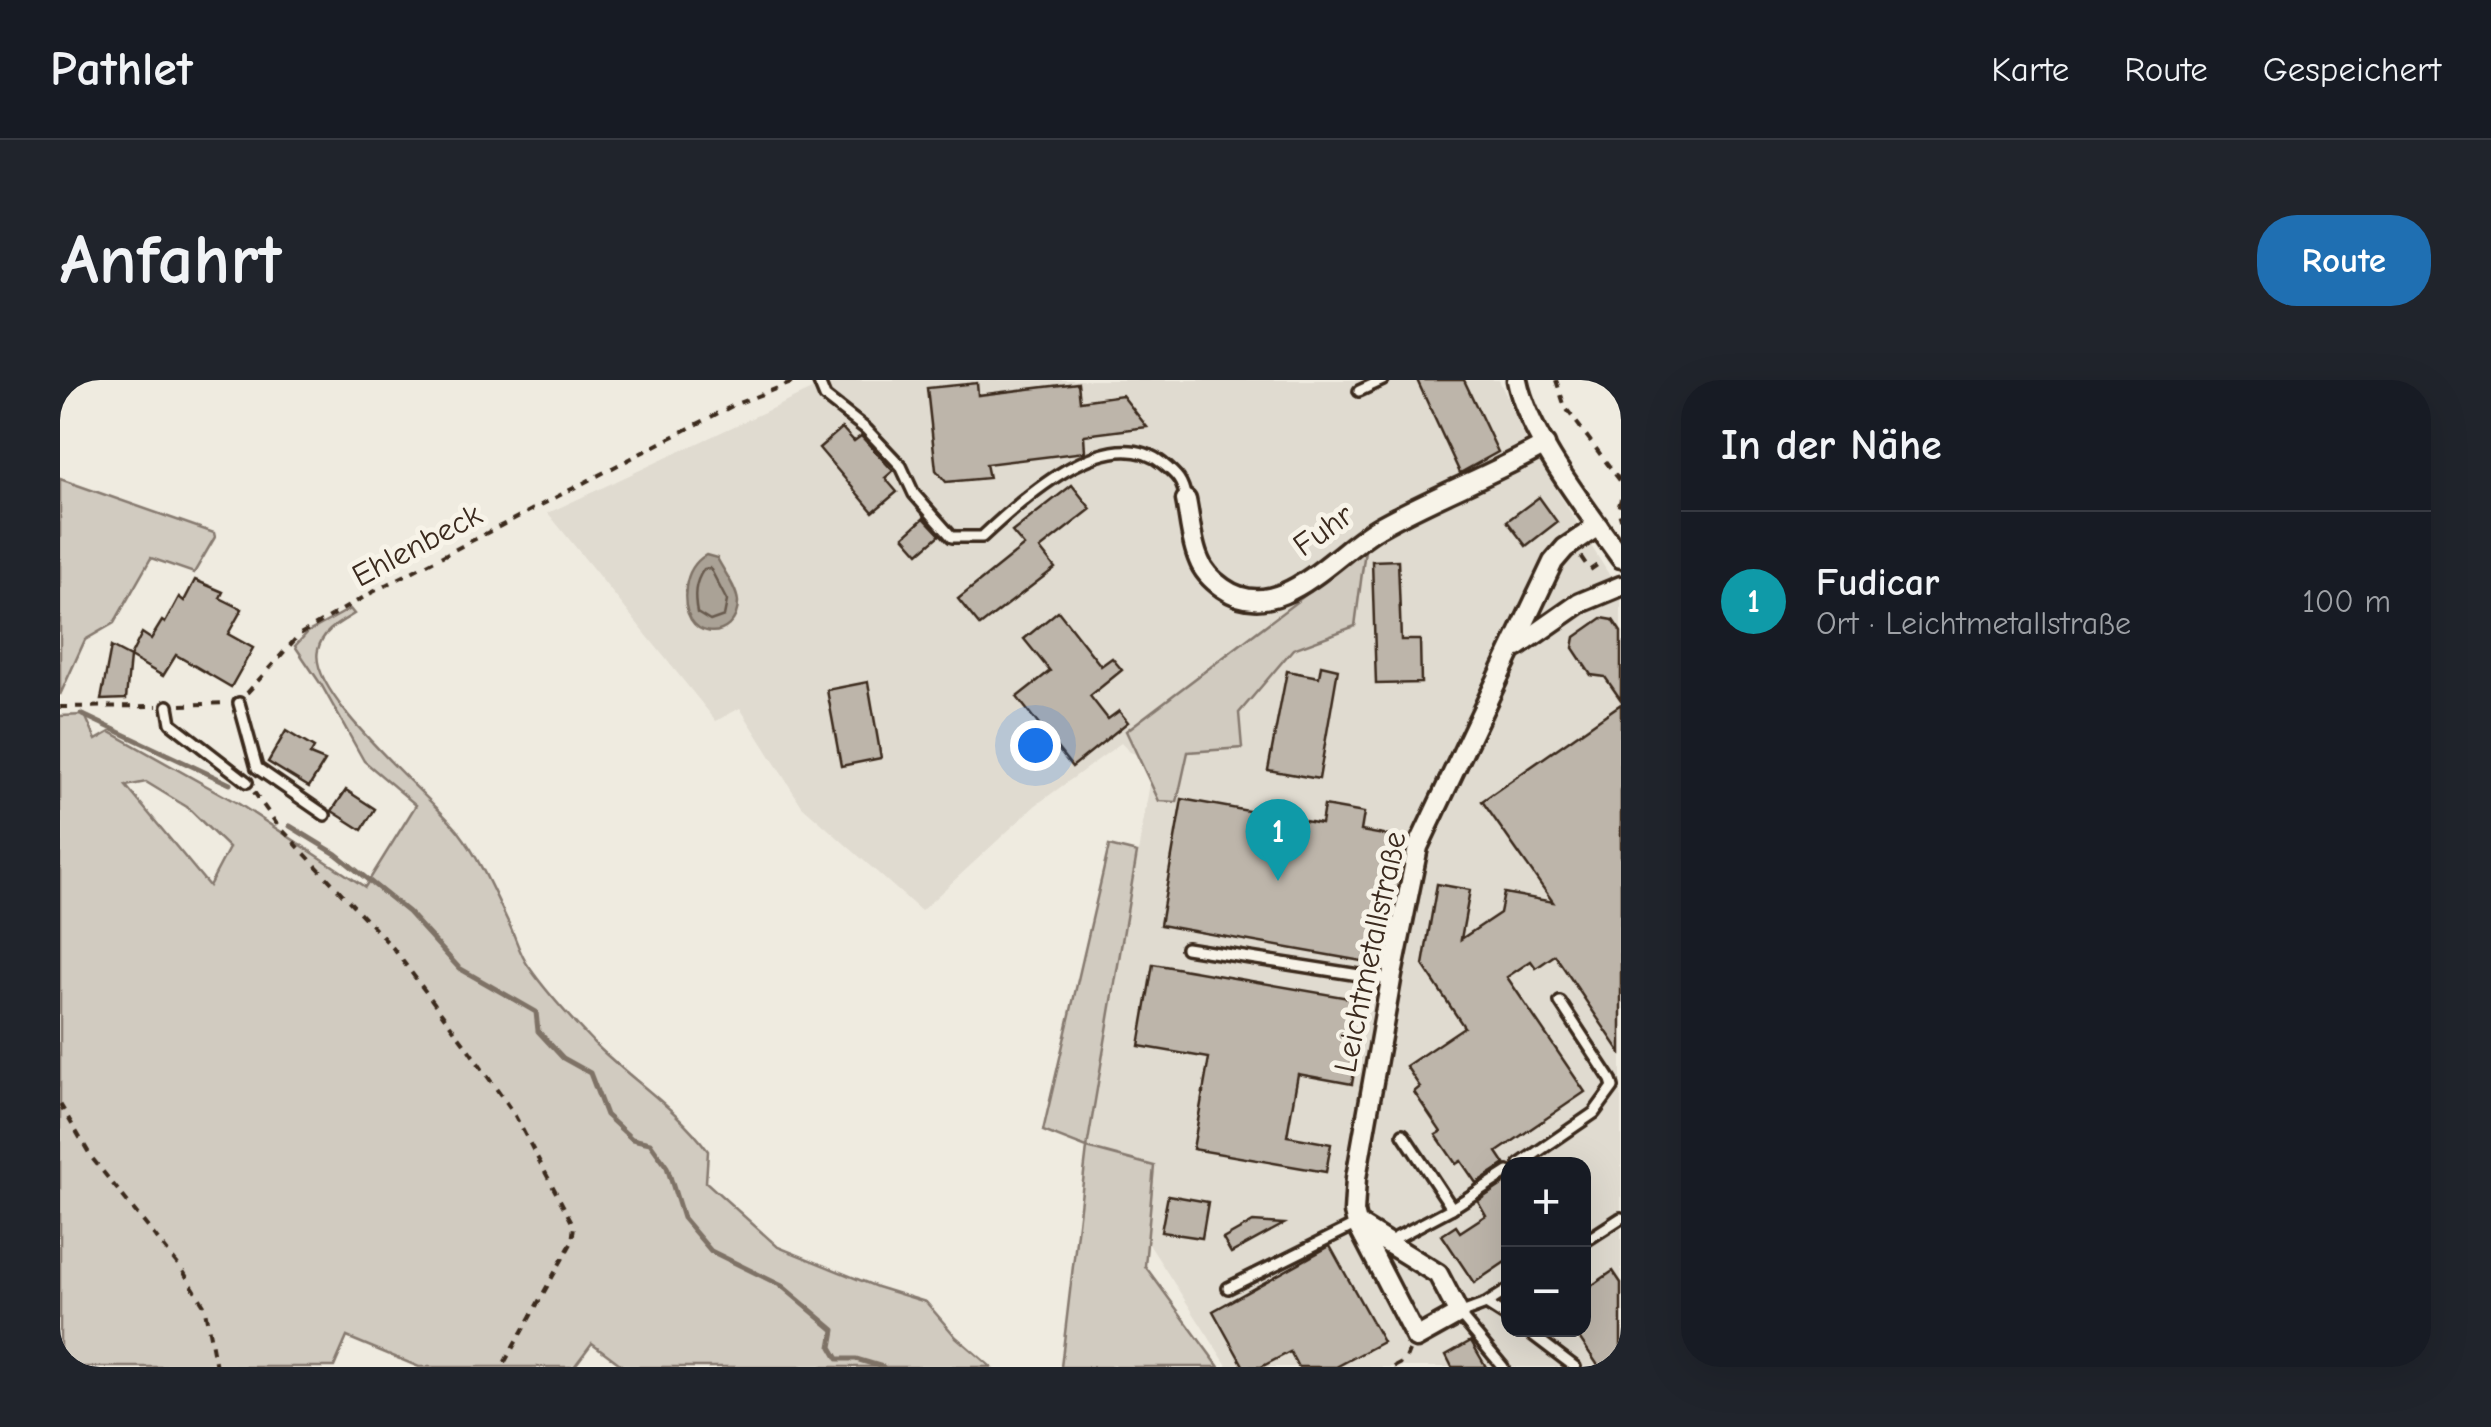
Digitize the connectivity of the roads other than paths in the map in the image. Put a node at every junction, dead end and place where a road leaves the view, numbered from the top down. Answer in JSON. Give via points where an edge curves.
{"nodes":[{"id":1,"x":818,"y":380,"type":"edge"},
{"id":2,"x":1384,"y":380,"type":"edge"},
{"id":3,"x":1517,"y":380,"type":"edge"},
{"id":4,"x":1359,"y":391,"type":"dead end"},
{"id":5,"x":1545,"y":445,"type":"junction"},
{"id":6,"x":1186,"y":500,"type":"joint"},
{"id":7,"x":1598,"y":526,"type":"junction"},
{"id":8,"x":1618,"y":554,"type":"edge"},
{"id":9,"x":1621,"y":586,"type":"edge"},
{"id":10,"x":1513,"y":651,"type":"junction"},
{"id":11,"x":239,"y":702,"type":"road end"},
{"id":12,"x":168,"y":706,"type":"road end"},
{"id":13,"x":246,"y":782,"type":"road end"},
{"id":14,"x":325,"y":815,"type":"dead end"},
{"id":15,"x":1186,"y":948,"type":"dead end"},
{"id":16,"x":1390,"y":980,"type":"junction"},
{"id":17,"x":1560,"y":1002,"type":"dead end"},
{"id":18,"x":1404,"y":1134,"type":"dead end"},
{"id":19,"x":1530,"y":1157,"type":"edge"},
{"id":20,"x":1501,"y":1176,"type":"edge"},
{"id":21,"x":1452,"y":1208,"type":"junction"},
{"id":22,"x":1621,"y":1218,"type":"edge"},
{"id":23,"x":1357,"y":1224,"type":"junction"},
{"id":24,"x":1591,"y":1237,"type":"edge"},
{"id":25,"x":1388,"y":1242,"type":"junction"},
{"id":26,"x":1228,"y":1288,"type":"dead end"},
{"id":27,"x":1501,"y":1294,"type":"edge"},
{"id":28,"x":1486,"y":1304,"type":"junction"},
{"id":29,"x":1459,"y":1314,"type":"junction"},
{"id":30,"x":1501,"y":1314,"type":"edge"},
{"id":31,"x":1534,"y":1337,"type":"edge"},
{"id":32,"x":1503,"y":1367,"type":"edge"},
{"id":33,"x":1575,"y":1367,"type":"edge"}],
"edges":[{"from":1,"to":6,"type":"lane","via":[[824,397],[902,466],[914,494],[952,537],[982,537],[1057,472],[1094,457],[1129,452],[1155,458],[1180,477]]},
{"from":2,"to":4,"type":"lane"},
{"from":3,"to":5,"type":"street"},
{"from":5,"to":6,"type":"street","name":"Fuhr","via":[[1380,526],[1290,592],[1266,600],[1230,593],[1205,571]]},
{"from":5,"to":7,"type":"street"},
{"from":7,"to":8,"type":"street"},
{"from":7,"to":10,"type":"street","name":"Leichtmetallstraße","via":[[1548,570]]},
{"from":9,"to":10,"type":"street","name":"Leichtmetallstraße","via":[[1580,603]]},
{"from":10,"to":16,"type":"street","name":"Leichtmetallstraße","via":[[1418,846]]},
{"from":11,"to":14,"type":"lane","via":[[257,768]]},
{"from":12,"to":13,"type":"lane","via":[[171,723]]},
{"from":15,"to":16,"type":"lane"},
{"from":16,"to":23,"type":"street","name":"Leichtmetallstraße","via":[[1356,1178]]},
{"from":17,"to":19,"type":"lane","via":[[1613,1087],[1594,1112]]},
{"from":18,"to":21,"type":"lane"},
{"from":20,"to":21,"type":"lane"},
{"from":21,"to":25,"type":"lane"},
{"from":22,"to":24,"type":"lane"},
{"from":23,"to":25,"type":"street"},
{"from":23,"to":26,"type":"lane"},
{"from":23,"to":29,"type":"street","name":"Leichtmetallstraße","via":[[1416,1338]]},
{"from":25,"to":29,"type":"street","via":[[1438,1274]]},
{"from":27,"to":28,"type":"lane","name":"Leichtmetallstraße"},
{"from":28,"to":29,"type":"lane","name":"Leichtmetallstraße"},
{"from":28,"to":30,"type":"lane"},
{"from":29,"to":32,"type":"lane"},
{"from":31,"to":33,"type":"lane"}]}
